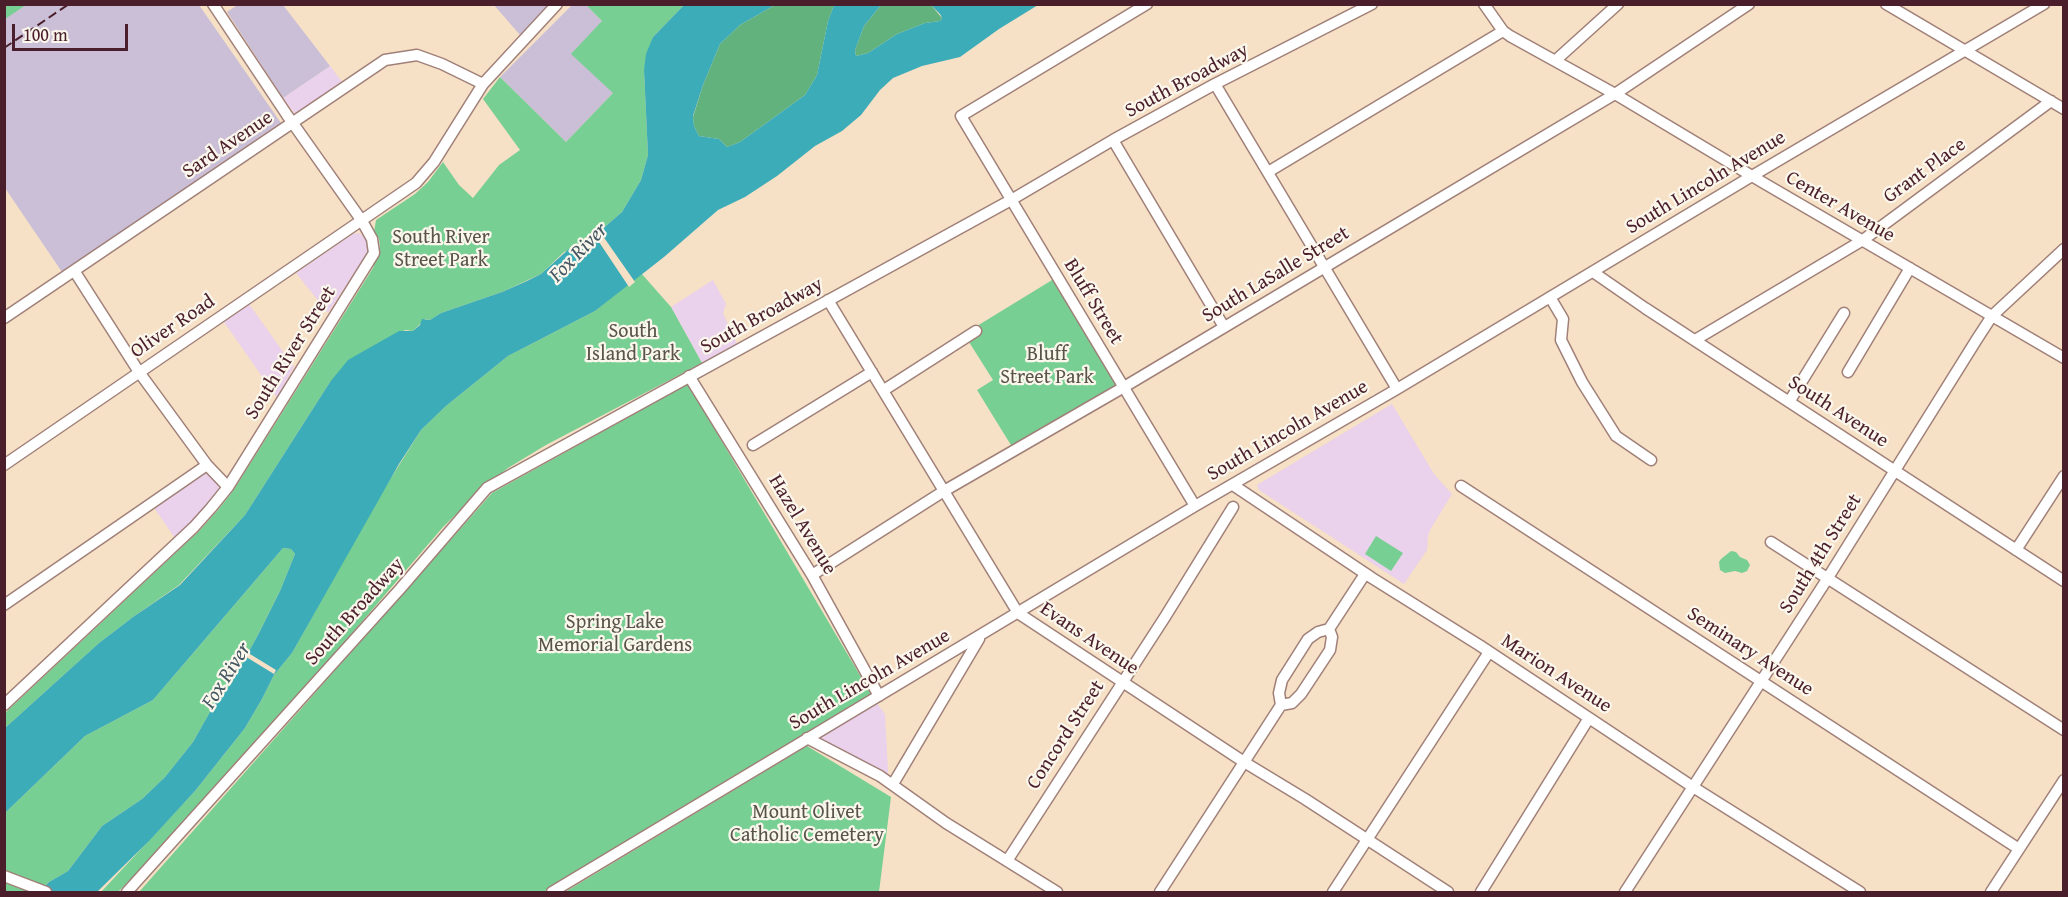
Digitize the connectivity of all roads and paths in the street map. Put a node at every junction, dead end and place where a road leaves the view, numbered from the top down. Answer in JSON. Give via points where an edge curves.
{"nodes":[{"id":1,"x":213,"y":4,"type":"edge"},
{"id":2,"x":557,"y":4,"type":"edge"},
{"id":3,"x":1148,"y":4,"type":"edge"},
{"id":4,"x":1372,"y":4,"type":"edge"},
{"id":5,"x":1484,"y":4,"type":"edge"},
{"id":6,"x":1618,"y":4,"type":"edge"},
{"id":7,"x":1749,"y":4,"type":"edge"},
{"id":8,"x":1886,"y":4,"type":"edge"},
{"id":9,"x":2044,"y":4,"type":"edge"},
{"id":10,"x":1503,"y":31,"type":"junction"},
{"id":11,"x":1966,"y":51,"type":"junction"},
{"id":12,"x":1556,"y":60,"type":"junction"},
{"id":13,"x":483,"y":84,"type":"junction"},
{"id":14,"x":1215,"y":84,"type":"junction"},
{"id":15,"x":1615,"y":94,"type":"junction"},
{"id":16,"x":2051,"y":101,"type":"junction"},
{"id":17,"x":2064,"y":109,"type":"edge"},
{"id":18,"x":292,"y":123,"type":"junction"},
{"id":19,"x":1113,"y":140,"type":"junction"},
{"id":20,"x":1268,"y":172,"type":"junction"},
{"id":21,"x":1752,"y":176,"type":"junction"},
{"id":22,"x":1011,"y":200,"type":"junction"},
{"id":23,"x":362,"y":221,"type":"junction"},
{"id":24,"x":1863,"y":240,"type":"junction"},
{"id":25,"x":2064,"y":249,"type":"edge"},
{"id":26,"x":1324,"y":267,"type":"junction"},
{"id":27,"x":1910,"y":268,"type":"junction"},
{"id":28,"x":75,"y":272,"type":"junction"},
{"id":29,"x":1593,"y":272,"type":"junction"},
{"id":30,"x":1550,"y":297,"type":"junction"},
{"id":31,"x":828,"y":300,"type":"junction"},
{"id":32,"x":1844,"y":313,"type":"dead end"},
{"id":33,"x":1992,"y":316,"type":"junction"},
{"id":34,"x":4,"y":318,"type":"edge"},
{"id":35,"x":1224,"y":327,"type":"junction"},
{"id":36,"x":976,"y":331,"type":"dead end"},
{"id":37,"x":1695,"y":340,"type":"junction"},
{"id":38,"x":2064,"y":358,"type":"edge"},
{"id":39,"x":138,"y":372,"type":"junction"},
{"id":40,"x":872,"y":372,"type":"junction"},
{"id":41,"x":1848,"y":372,"type":"dead end"},
{"id":42,"x":689,"y":376,"type":"junction"},
{"id":43,"x":1124,"y":387,"type":"junction"},
{"id":44,"x":1397,"y":389,"type":"junction"},
{"id":45,"x":884,"y":390,"type":"junction"},
{"id":46,"x":1789,"y":402,"type":"junction"},
{"id":47,"x":753,"y":445,"type":"dead end"},
{"id":48,"x":1651,"y":460,"type":"dead end"},
{"id":49,"x":4,"y":465,"type":"edge"},
{"id":50,"x":207,"y":465,"type":"junction"},
{"id":51,"x":1894,"y":470,"type":"junction"},
{"id":52,"x":2064,"y":476,"type":"edge"},
{"id":53,"x":1233,"y":485,"type":"junction"},
{"id":54,"x":1461,"y":486,"type":"dead end"},
{"id":55,"x":228,"y":487,"type":"junction"},
{"id":56,"x":944,"y":491,"type":"junction"},
{"id":57,"x":1194,"y":506,"type":"junction"},
{"id":58,"x":1233,"y":507,"type":"dead end"},
{"id":59,"x":1771,"y":542,"type":"dead end"},
{"id":60,"x":2016,"y":550,"type":"junction"},
{"id":61,"x":815,"y":572,"type":"junction"},
{"id":62,"x":1365,"y":574,"type":"junction"},
{"id":63,"x":1827,"y":578,"type":"junction"},
{"id":64,"x":2064,"y":581,"type":"edge"},
{"id":65,"x":4,"y":604,"type":"edge"},
{"id":66,"x":1018,"y":613,"type":"junction"},
{"id":67,"x":1329,"y":629,"type":"junction"},
{"id":68,"x":981,"y":636,"type":"junction"},
{"id":69,"x":1489,"y":652,"type":"junction"},
{"id":70,"x":1762,"y":681,"type":"junction"},
{"id":71,"x":1122,"y":682,"type":"junction"},
{"id":72,"x":879,"y":696,"type":"junction"},
{"id":73,"x":4,"y":705,"type":"edge"},
{"id":74,"x":1281,"y":705,"type":"junction"},
{"id":75,"x":1589,"y":718,"type":"junction"},
{"id":76,"x":2064,"y":730,"type":"edge"},
{"id":77,"x":807,"y":738,"type":"junction"},
{"id":78,"x":1244,"y":762,"type":"junction"},
{"id":79,"x":2064,"y":780,"type":"edge"},
{"id":80,"x":893,"y":784,"type":"junction"},
{"id":81,"x":1693,"y":787,"type":"junction"},
{"id":82,"x":1367,"y":839,"type":"junction"},
{"id":83,"x":2019,"y":849,"type":"junction"},
{"id":84,"x":1007,"y":861,"type":"junction"},
{"id":85,"x":4,"y":876,"type":"edge"},
{"id":86,"x":1627,"y":889,"type":"edge"},
{"id":87,"x":46,"y":892,"type":"edge"},
{"id":88,"x":127,"y":892,"type":"edge"},
{"id":89,"x":552,"y":892,"type":"edge"},
{"id":90,"x":1057,"y":892,"type":"edge"},
{"id":91,"x":1160,"y":892,"type":"edge"},
{"id":92,"x":1333,"y":892,"type":"edge"},
{"id":93,"x":1448,"y":892,"type":"edge"},
{"id":94,"x":1482,"y":892,"type":"edge"},
{"id":95,"x":1639,"y":892,"type":"edge"},
{"id":96,"x":1860,"y":892,"type":"edge"},
{"id":97,"x":1991,"y":892,"type":"edge"}],
"edges":[{"from":1,"to":18,"type":"street"},
{"from":2,"to":13,"type":"street"},
{"from":3,"to":22,"type":"street","name":"Bluff Street","via":[[961,116]]},
{"from":4,"to":14,"type":"street","name":"South Broadway"},
{"from":5,"to":10,"type":"street","name":"Center Avenue"},
{"from":6,"to":12,"type":"street"},
{"from":7,"to":15,"type":"street","name":"South LaSalle Street"},
{"from":8,"to":11,"type":"street"},
{"from":9,"to":11,"type":"street","name":"South Lincoln Avenue"},
{"from":10,"to":12,"type":"street","name":"Center Avenue"},
{"from":10,"to":20,"type":"street"},
{"from":11,"to":16,"type":"street"},
{"from":11,"to":21,"type":"street","name":"South Lincoln Avenue"},
{"from":12,"to":15,"type":"street","name":"Center Avenue"},
{"from":13,"to":18,"type":"street","name":"Sard Avenue","via":[[417,55],[386,60]]},
{"from":13,"to":23,"type":"street","via":[[434,162],[416,183]]},
{"from":14,"to":19,"type":"street","name":"South Broadway"},
{"from":14,"to":20,"type":"street"},
{"from":15,"to":21,"type":"street","name":"Center Avenue"},
{"from":15,"to":26,"type":"street","name":"South LaSalle Street"},
{"from":16,"to":17,"type":"street"},
{"from":16,"to":24,"type":"street","name":"Grant Place"},
{"from":18,"to":23,"type":"street"},
{"from":18,"to":28,"type":"street","name":"Sard Avenue"},
{"from":19,"to":22,"type":"street","name":"South Broadway"},
{"from":19,"to":35,"type":"street"},
{"from":20,"to":26,"type":"street"},
{"from":21,"to":24,"type":"street","name":"Center Avenue"},
{"from":21,"to":29,"type":"street","name":"South Lincoln Avenue"},
{"from":22,"to":31,"type":"street","name":"South Broadway"},
{"from":22,"to":43,"type":"street","name":"Bluff Street"},
{"from":23,"to":39,"type":"street","name":"Oliver Road"},
{"from":23,"to":55,"type":"street","name":"South River Street","via":[[372,239],[374,254]]},
{"from":24,"to":27,"type":"street","name":"Center Avenue"},
{"from":24,"to":37,"type":"street","name":"Grant Place"},
{"from":25,"to":33,"type":"street","name":"South 4th Street"},
{"from":26,"to":35,"type":"street","name":"South LaSalle Street"},
{"from":26,"to":44,"type":"street"},
{"from":27,"to":33,"type":"street","name":"Center Avenue"},
{"from":27,"to":41,"type":"street"},
{"from":28,"to":34,"type":"street","name":"Sard Avenue"},
{"from":28,"to":39,"type":"street"},
{"from":29,"to":30,"type":"street","name":"South Lincoln Avenue"},
{"from":29,"to":37,"type":"street","name":"South Avenue"},
{"from":30,"to":44,"type":"street","name":"South Lincoln Avenue"},
{"from":30,"to":48,"type":"street","via":[[1563,319],[1561,340],[1593,400],[1616,436]]},
{"from":31,"to":40,"type":"street","name":"Evans Avenue"},
{"from":31,"to":42,"type":"street","name":"South Broadway"},
{"from":32,"to":46,"type":"street"},
{"from":33,"to":38,"type":"street","name":"Center Avenue"},
{"from":33,"to":51,"type":"street","name":"South 4th Street"},
{"from":35,"to":43,"type":"street","name":"South LaSalle Street"},
{"from":36,"to":45,"type":"street"},
{"from":37,"to":46,"type":"street","name":"South Avenue"},
{"from":39,"to":49,"type":"street","name":"Oliver Road"},
{"from":39,"to":50,"type":"street"},
{"from":40,"to":45,"type":"street","name":"Evans Avenue"},
{"from":40,"to":47,"type":"street"},
{"from":42,"to":61,"type":"street","name":"Hazel Avenue"},
{"from":42,"to":88,"type":"street","name":"South Broadway","via":[[487,488]]},
{"from":43,"to":56,"type":"street","name":"South LaSalle Street"},
{"from":43,"to":57,"type":"street","name":"Bluff Street"},
{"from":44,"to":53,"type":"street","name":"South Lincoln Avenue"},
{"from":45,"to":56,"type":"street","name":"Evans Avenue"},
{"from":46,"to":51,"type":"street","name":"South Avenue"},
{"from":50,"to":55,"type":"street"},
{"from":50,"to":65,"type":"street"},
{"from":51,"to":60,"type":"street","name":"South Avenue"},
{"from":51,"to":63,"type":"street","name":"South 4th Street"},
{"from":52,"to":60,"type":"street"},
{"from":53,"to":57,"type":"street","name":"South Lincoln Avenue"},
{"from":53,"to":62,"type":"street","name":"Marion Avenue"},
{"from":54,"to":70,"type":"street","name":"Seminary Avenue"},
{"from":55,"to":73,"type":"street","name":"South River Street","via":[[194,527]]},
{"from":56,"to":61,"type":"street","name":"South LaSalle Street"},
{"from":56,"to":66,"type":"street","name":"Evans Avenue"},
{"from":57,"to":66,"type":"street","name":"South Lincoln Avenue"},
{"from":58,"to":71,"type":"street","name":"Concord Street"},
{"from":59,"to":63,"type":"street"},
{"from":60,"to":64,"type":"street","name":"South Avenue"},
{"from":61,"to":72,"type":"street","name":"Hazel Avenue"},
{"from":62,"to":67,"type":"street"},
{"from":62,"to":69,"type":"street","name":"Marion Avenue"},
{"from":63,"to":70,"type":"street","name":"South 4th Street"},
{"from":63,"to":76,"type":"street"},
{"from":66,"to":68,"type":"street","name":"South Lincoln Avenue"},
{"from":66,"to":71,"type":"street","name":"Evans Avenue"},
{"from":67,"to":74,"type":"street","via":[[1308,639],[1282,680]]},
{"from":67,"to":74,"type":"street","via":[[1330,650],[1301,694],[1292,703]]},
{"from":68,"to":72,"type":"street","name":"South Lincoln Avenue"},
{"from":68,"to":80,"type":"street"},
{"from":69,"to":75,"type":"street","name":"Marion Avenue"},
{"from":69,"to":82,"type":"street"},
{"from":70,"to":81,"type":"street","name":"South 4th Street"},
{"from":70,"to":83,"type":"street","name":"Seminary Avenue"},
{"from":71,"to":78,"type":"street","name":"Evans Avenue"},
{"from":71,"to":84,"type":"street","name":"Concord Street"},
{"from":72,"to":77,"type":"street","name":"South Lincoln Avenue"},
{"from":74,"to":78,"type":"street"},
{"from":75,"to":81,"type":"street","name":"Marion Avenue"},
{"from":75,"to":94,"type":"street"},
{"from":77,"to":80,"type":"street"},
{"from":77,"to":89,"type":"street","name":"South Lincoln Avenue"},
{"from":78,"to":82,"type":"street","name":"Evans Avenue"},
{"from":78,"to":91,"type":"street"},
{"from":79,"to":83,"type":"street"},
{"from":80,"to":84,"type":"street"},
{"from":81,"to":86,"type":"street","name":"South 4th Street"},
{"from":81,"to":96,"type":"street","name":"Marion Avenue"},
{"from":82,"to":92,"type":"street"},
{"from":82,"to":93,"type":"street","name":"Evans Avenue"},
{"from":83,"to":97,"type":"street"},
{"from":84,"to":90,"type":"street"},
{"from":85,"to":87,"type":"street"},
{"from":86,"to":95,"type":"street"}]}
